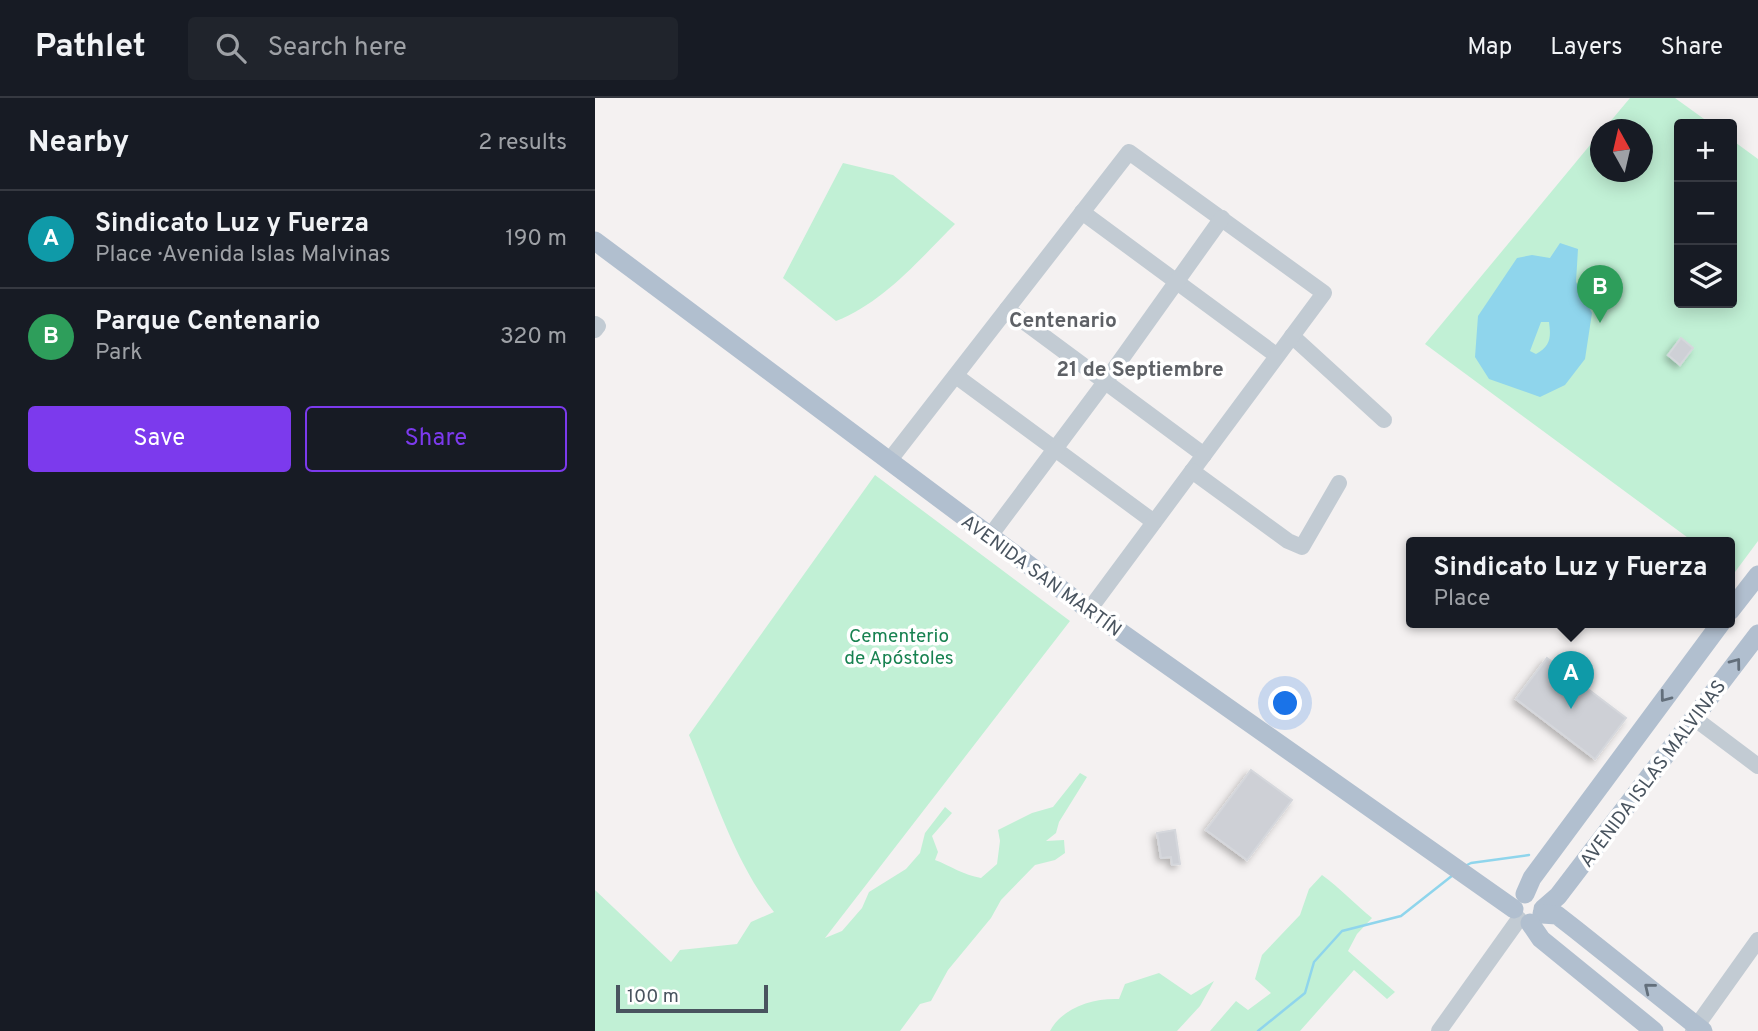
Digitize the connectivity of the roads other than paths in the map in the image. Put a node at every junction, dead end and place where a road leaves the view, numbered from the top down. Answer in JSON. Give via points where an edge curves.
{"nodes":[{"id":1,"x":1082,"y":212,"type":"junction"},
{"id":2,"x":1222,"y":218,"type":"junction"},
{"id":3,"x":595,"y":241,"type":"edge"},
{"id":4,"x":1175,"y":282,"type":"junction"},
{"id":5,"x":1007,"y":309,"type":"junction"},
{"id":6,"x":595,"y":324,"type":"edge"},
{"id":7,"x":595,"y":330,"type":"edge"},
{"id":8,"x":1292,"y":336,"type":"junction"},
{"id":9,"x":1276,"y":355,"type":"junction"},
{"id":10,"x":956,"y":376,"type":"junction"},
{"id":11,"x":1105,"y":382,"type":"junction"},
{"id":12,"x":1384,"y":420,"type":"dead end"},
{"id":13,"x":1055,"y":450,"type":"junction"},
{"id":14,"x":1204,"y":455,"type":"junction"},
{"id":15,"x":890,"y":461,"type":"junction"},
{"id":16,"x":1192,"y":471,"type":"junction"},
{"id":17,"x":1339,"y":484,"type":"dead end"},
{"id":18,"x":1154,"y":522,"type":"junction"},
{"id":19,"x":991,"y":536,"type":"junction"},
{"id":20,"x":1758,"y":575,"type":"edge"},
{"id":21,"x":1735,"y":605,"type":"edge"},
{"id":22,"x":1089,"y":610,"type":"junction"},
{"id":23,"x":1717,"y":628,"type":"edge"},
{"id":24,"x":1758,"y":634,"type":"edge"},
{"id":25,"x":1694,"y":718,"type":"junction"},
{"id":26,"x":1758,"y":766,"type":"edge"},
{"id":27,"x":1524,"y":908,"type":"junction"},
{"id":28,"x":1758,"y":940,"type":"edge"},
{"id":29,"x":1697,"y":1029,"type":"edge"},
{"id":30,"x":1439,"y":1031,"type":"edge"},
{"id":31,"x":1654,"y":1031,"type":"edge"}],
"edges":[{"from":1,"to":2,"type":"street","via":[[1129,152]]},
{"from":1,"to":4,"type":"street"},
{"from":1,"to":5,"type":"street"},
{"from":2,"to":4,"type":"street"},
{"from":2,"to":8,"type":"street","via":[[1324,293]]},
{"from":3,"to":15,"type":"main road","name":"AVENIDA SAN MARTÍN"},
{"from":4,"to":9,"type":"street"},
{"from":4,"to":11,"type":"street"},
{"from":5,"to":10,"type":"street"},
{"from":5,"to":11,"type":"street"},
{"from":6,"to":7,"type":"street"},
{"from":8,"to":9,"type":"street"},
{"from":8,"to":12,"type":"street"},
{"from":9,"to":14,"type":"street"},
{"from":10,"to":13,"type":"street"},
{"from":10,"to":15,"type":"street"},
{"from":11,"to":13,"type":"street"},
{"from":11,"to":14,"type":"street"},
{"from":13,"to":18,"type":"street"},
{"from":13,"to":19,"type":"street"},
{"from":14,"to":16,"type":"street"},
{"from":15,"to":19,"type":"main road","name":"AVENIDA SAN MARTÍN"},
{"from":16,"to":17,"type":"street","via":[[1301,547]]},
{"from":16,"to":18,"type":"street"},
{"from":18,"to":22,"type":"street"},
{"from":19,"to":22,"type":"main road","name":"AVENIDA SAN MARTÍN"},
{"from":20,"to":21,"type":"main road"},
{"from":22,"to":27,"type":"main road","name":"AVENIDA SAN MARTÍN","via":[[1459,871]]},
{"from":23,"to":27,"type":"main road","name":"AVENIDA ISLAS MALVINAS","one_way":true,"via":[[1532,878]]},
{"from":25,"to":24,"type":"main road","name":"AVENIDA ISLAS MALVINAS","one_way":true},
{"from":25,"to":26,"type":"street"},
{"from":25,"to":27,"type":"main road","name":"AVENIDA ISLAS MALVINAS","via":[[1558,896]]},
{"from":29,"to":27,"type":"main road","one_way":true,"via":[[1557,915]]},
{"from":27,"to":30,"type":"street"},
{"from":27,"to":31,"type":"main road","via":[[1541,939]]},
{"from":28,"to":29,"type":"street"}]}
